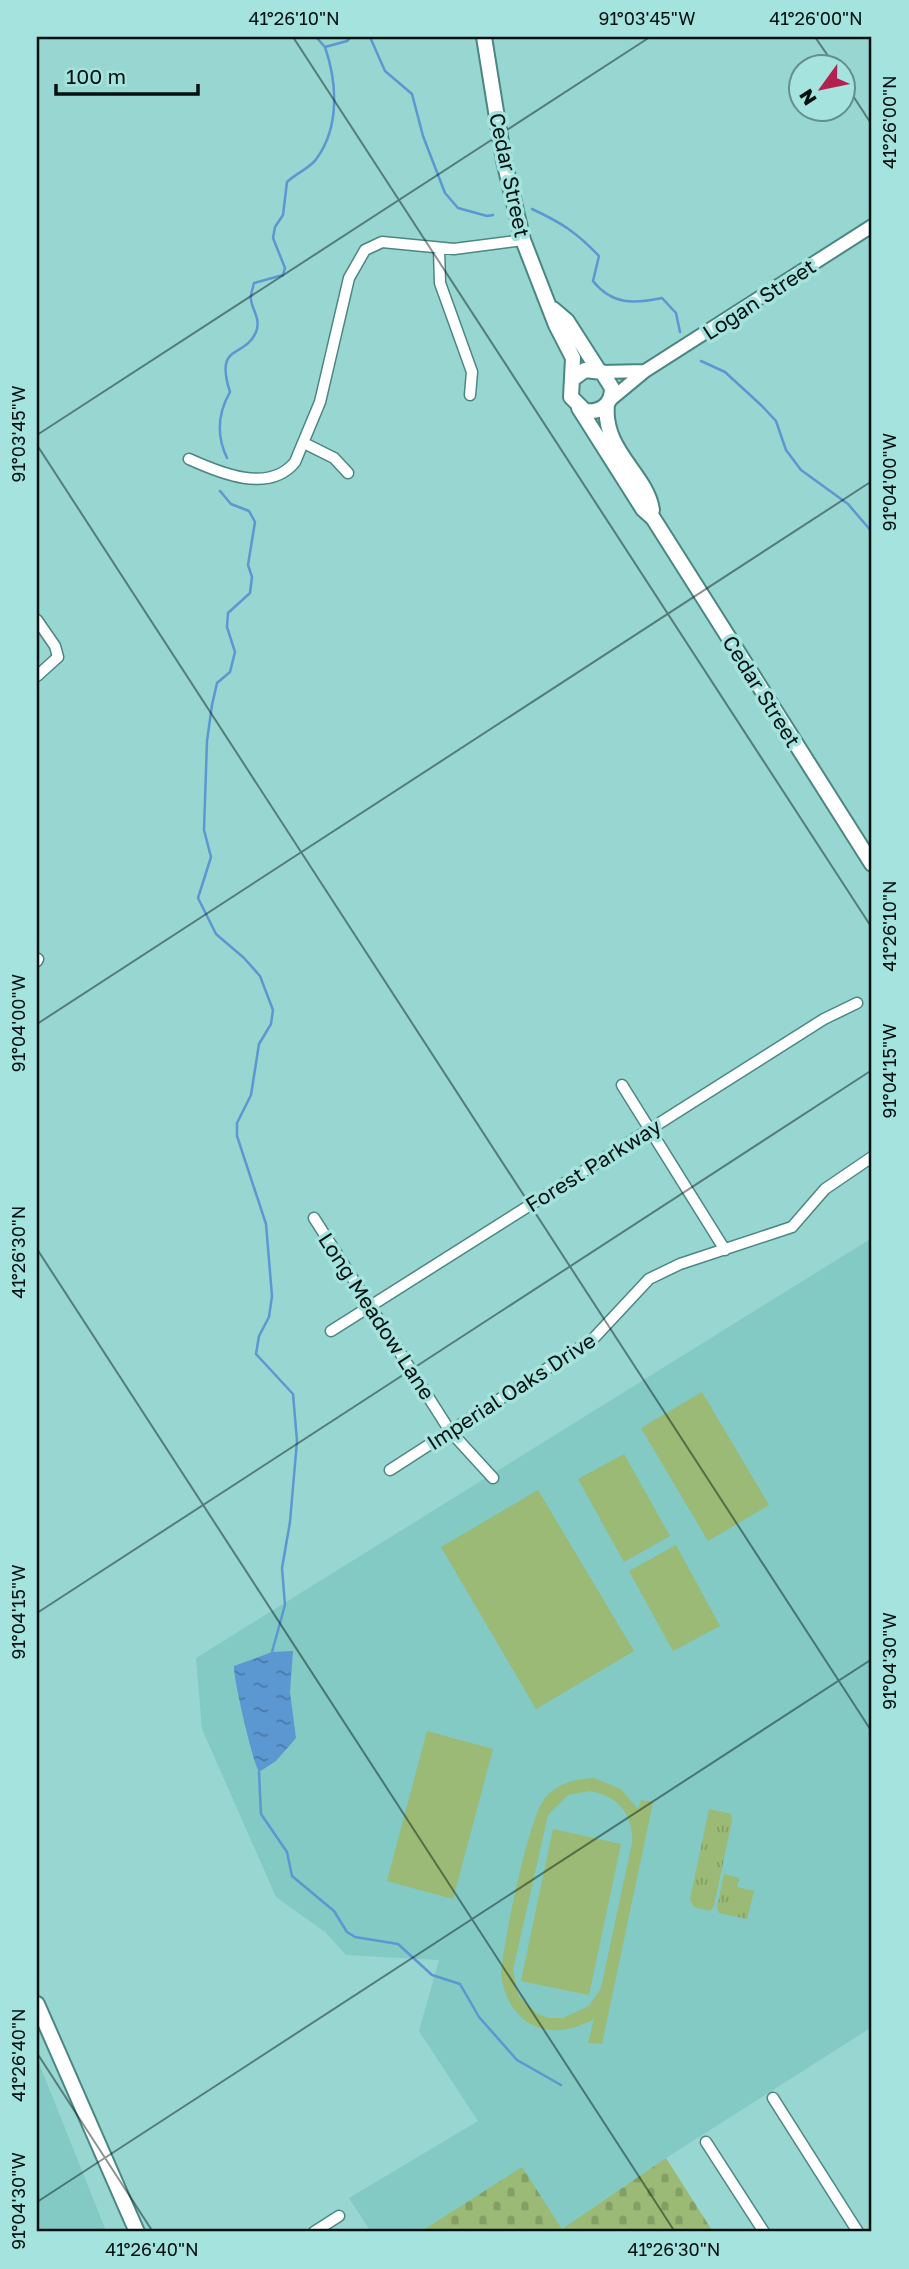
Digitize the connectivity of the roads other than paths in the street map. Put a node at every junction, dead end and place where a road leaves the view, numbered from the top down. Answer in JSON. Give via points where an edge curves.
{"nodes":[{"id":1,"x":484,"y":37,"type":"edge"},
{"id":2,"x":872,"y":226,"type":"edge"},
{"id":3,"x":523,"y":240,"type":"junction"},
{"id":4,"x":439,"y":249,"type":"junction"},
{"id":5,"x":552,"y":308,"type":"junction"},
{"id":6,"x":645,"y":371,"type":"junction"},
{"id":7,"x":600,"y":372,"type":"junction"},
{"id":8,"x":573,"y":378,"type":"junction"},
{"id":9,"x":470,"y":395,"type":"dead end"},
{"id":10,"x":609,"y":402,"type":"junction"},
{"id":11,"x":579,"y":408,"type":"junction"},
{"id":12,"x":304,"y":443,"type":"junction"},
{"id":13,"x":189,"y":459,"type":"dead end"},
{"id":14,"x":348,"y":472,"type":"dead end"},
{"id":15,"x":653,"y":518,"type":"junction"},
{"id":16,"x":37,"y":620,"type":"edge"},
{"id":17,"x":37,"y":676,"type":"edge"},
{"id":18,"x":872,"y":864,"type":"edge"},
{"id":19,"x":857,"y":1003,"type":"dead end"},
{"id":20,"x":622,"y":1085,"type":"dead end"},
{"id":21,"x":650,"y":1129,"type":"junction"},
{"id":22,"x":872,"y":1157,"type":"edge"},
{"id":23,"x":314,"y":1218,"type":"dead end"},
{"id":24,"x":725,"y":1250,"type":"junction"},
{"id":25,"x":371,"y":1306,"type":"junction"},
{"id":26,"x":331,"y":1331,"type":"dead end"},
{"id":27,"x":450,"y":1431,"type":"junction"},
{"id":28,"x":390,"y":1470,"type":"dead end"},
{"id":29,"x":493,"y":1478,"type":"dead end"},
{"id":30,"x":37,"y":2004,"type":"edge"},
{"id":31,"x":773,"y":2098,"type":"dead end"},
{"id":32,"x":706,"y":2142,"type":"dead end"},
{"id":33,"x":339,"y":2216,"type":"dead end"},
{"id":34,"x":137,"y":2232,"type":"edge"},
{"id":35,"x":314,"y":2232,"type":"edge"},
{"id":36,"x":764,"y":2232,"type":"edge"},
{"id":37,"x":858,"y":2232,"type":"edge"}],
"edges":[{"from":1,"to":3,"type":"main road","name":"Cedar Street","via":[[504,161]]},
{"from":2,"to":6,"type":"street","name":"Logan Street"},
{"from":3,"to":4,"type":"street","via":[[482,248]]},
{"from":3,"to":5,"type":"main road","name":"Cedar Street"},
{"from":4,"to":9,"type":"street","via":[[440,283],[472,372]]},
{"from":4,"to":12,"type":"street","via":[[382,242],[359,257],[341,301],[326,380]]},
{"from":5,"to":7,"type":"main road","name":"Cedar Street","via":[[567,321]]},
{"from":5,"to":8,"type":"main road","name":"Cedar Street","via":[[573,358]]},
{"from":6,"to":7,"type":"street"},
{"from":6,"to":10,"type":"street","name":"Logan Street"},
{"from":7,"to":8,"type":"main road","via":[[585,370]]},
{"from":7,"to":10,"type":"main road","via":[[610,382]]},
{"from":8,"to":11,"type":"main road","via":[[570,397]]},
{"from":10,"to":11,"type":"main road","via":[[597,411]]},
{"from":10,"to":15,"type":"main road","name":"Cedar Street","via":[[606,417],[611,435],[651,504]]},
{"from":11,"to":15,"type":"main road","name":"Cedar Street"},
{"from":12,"to":13,"type":"street","via":[[288,470],[273,478],[216,471]]},
{"from":12,"to":14,"type":"street","via":[[334,458]]},
{"from":15,"to":18,"type":"main road","name":"Cedar Street"},
{"from":16,"to":17,"type":"street","via":[[58,657]]},
{"from":19,"to":21,"type":"street","name":"Forest Parkway"},
{"from":20,"to":21,"type":"street"},
{"from":21,"to":24,"type":"street"},
{"from":21,"to":25,"type":"street","name":"Forest Parkway"},
{"from":22,"to":24,"type":"street","name":"Imperial Oaks Drive","via":[[825,1189],[792,1227]]},
{"from":23,"to":25,"type":"street","name":"Long Meadow Lane"},
{"from":24,"to":27,"type":"street","name":"Imperial Oaks Drive","via":[[649,1279],[593,1339]]},
{"from":25,"to":26,"type":"street","name":"Forest Parkway"},
{"from":25,"to":27,"type":"street","name":"Long Meadow Lane"},
{"from":27,"to":28,"type":"street","name":"Imperial Oaks Drive"},
{"from":27,"to":29,"type":"street","name":"Long Meadow Lane"},
{"from":30,"to":34,"type":"main road"},
{"from":31,"to":37,"type":"street"},
{"from":32,"to":36,"type":"street"},
{"from":33,"to":35,"type":"street"}]}
